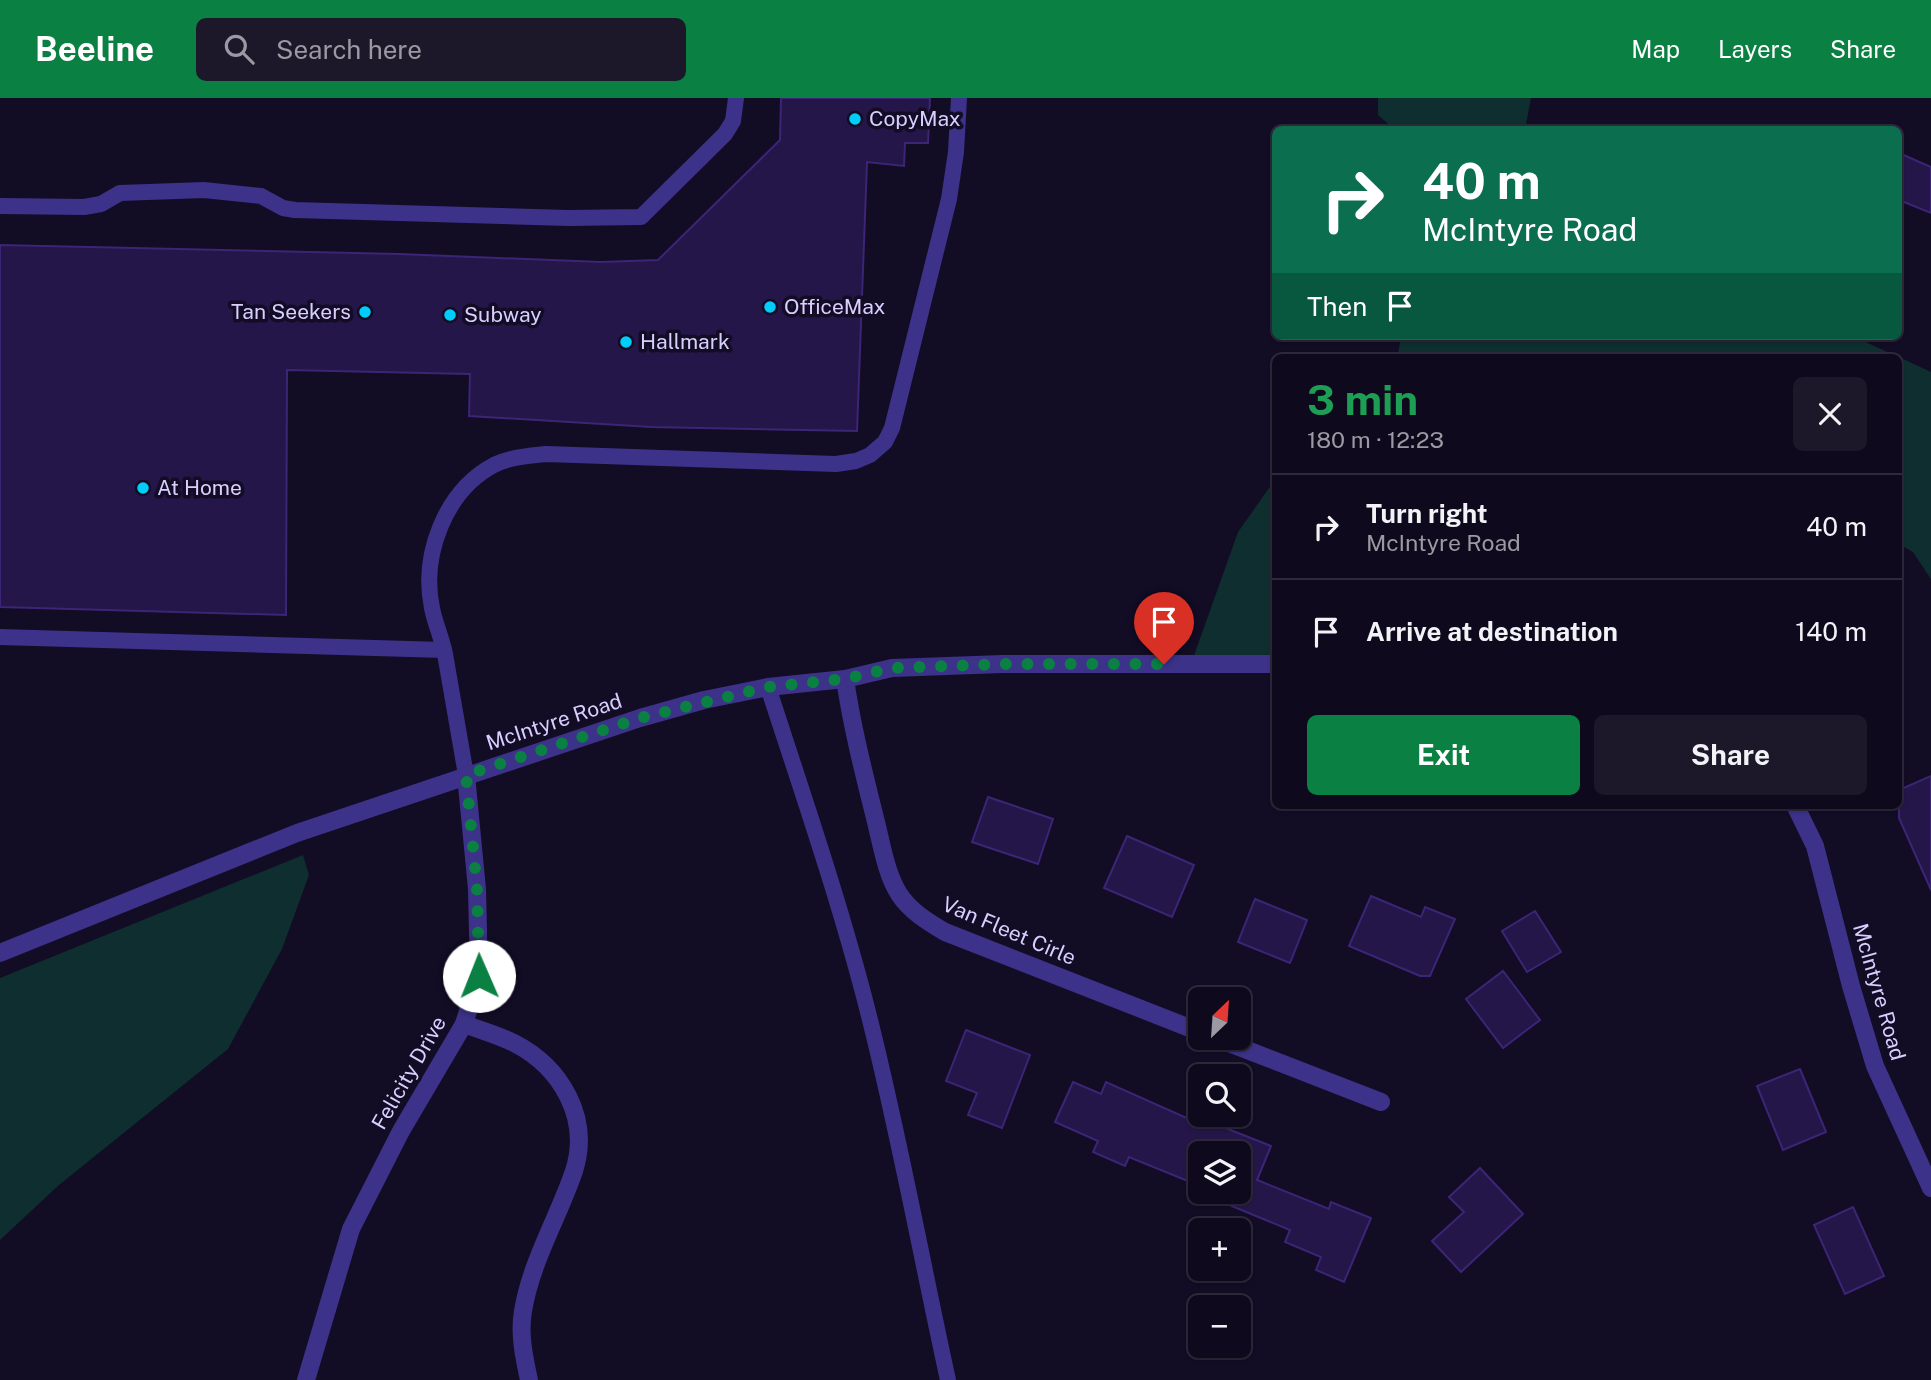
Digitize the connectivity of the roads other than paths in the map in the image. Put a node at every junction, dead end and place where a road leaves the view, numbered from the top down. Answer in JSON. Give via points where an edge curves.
{"nodes":[{"id":1,"x":736,"y":98,"type":"edge"},
{"id":2,"x":959,"y":98,"type":"edge"},
{"id":3,"x":0,"y":206,"type":"edge"},
{"id":4,"x":0,"y":637,"type":"edge"},
{"id":5,"x":444,"y":650,"type":"junction"},
{"id":6,"x":1272,"y":664,"type":"edge"},
{"id":7,"x":845,"y":679,"type":"junction"},
{"id":8,"x":768,"y":687,"type":"junction"},
{"id":9,"x":466,"y":775,"type":"junction"},
{"id":10,"x":1798,"y":809,"type":"edge"},
{"id":11,"x":0,"y":953,"type":"edge"},
{"id":12,"x":464,"y":1024,"type":"junction"},
{"id":13,"x":1188,"y":1027,"type":"edge"},
{"id":14,"x":1247,"y":1050,"type":"edge"},
{"id":15,"x":1381,"y":1102,"type":"dead end"},
{"id":16,"x":1931,"y":1188,"type":"edge"},
{"id":17,"x":306,"y":1380,"type":"edge"},
{"id":18,"x":529,"y":1380,"type":"edge"},
{"id":19,"x":948,"y":1380,"type":"edge"}],
"edges":[{"from":1,"to":3,"type":"lane","via":[[733,121],[725,134],[641,217],[295,210],[261,196],[204,190],[120,193],[85,207]]},
{"from":2,"to":5,"type":"lane","via":[[948,199],[898,407],[885,442],[870,455],[836,464],[546,454],[520,456],[495,465],[463,492],[448,512],[431,555],[431,607]]},
{"from":4,"to":5,"type":"lane"},
{"from":5,"to":9,"type":"lane"},
{"from":6,"to":7,"type":"street","name":"McIntyre Road","via":[[974,665],[891,668]]},
{"from":7,"to":8,"type":"street","name":"McIntyre Road"},
{"from":7,"to":13,"type":"street","name":"Van Fleet Cirle","via":[[886,861],[908,906],[945,932]]},
{"from":8,"to":9,"type":"street","name":"McIntyre Road","via":[[640,718]]},
{"from":8,"to":19,"type":"lane","via":[[830,875],[868,1011]]},
{"from":9,"to":11,"type":"street","name":"McIntyre Road","via":[[297,833]]},
{"from":9,"to":12,"type":"street","name":"Felicity Drive","via":[[477,889],[479,976]]},
{"from":10,"to":16,"type":"street","name":"McIntyre Road","via":[[1815,846],[1875,1066]]},
{"from":12,"to":17,"type":"street","name":"Felicity Drive","via":[[401,1131],[351,1229]]},
{"from":12,"to":18,"type":"street","via":[[513,1042],[543,1061],[574,1108],[579,1131],[574,1171],[527,1292],[521,1330]]},
{"from":14,"to":15,"type":"street"}]}
